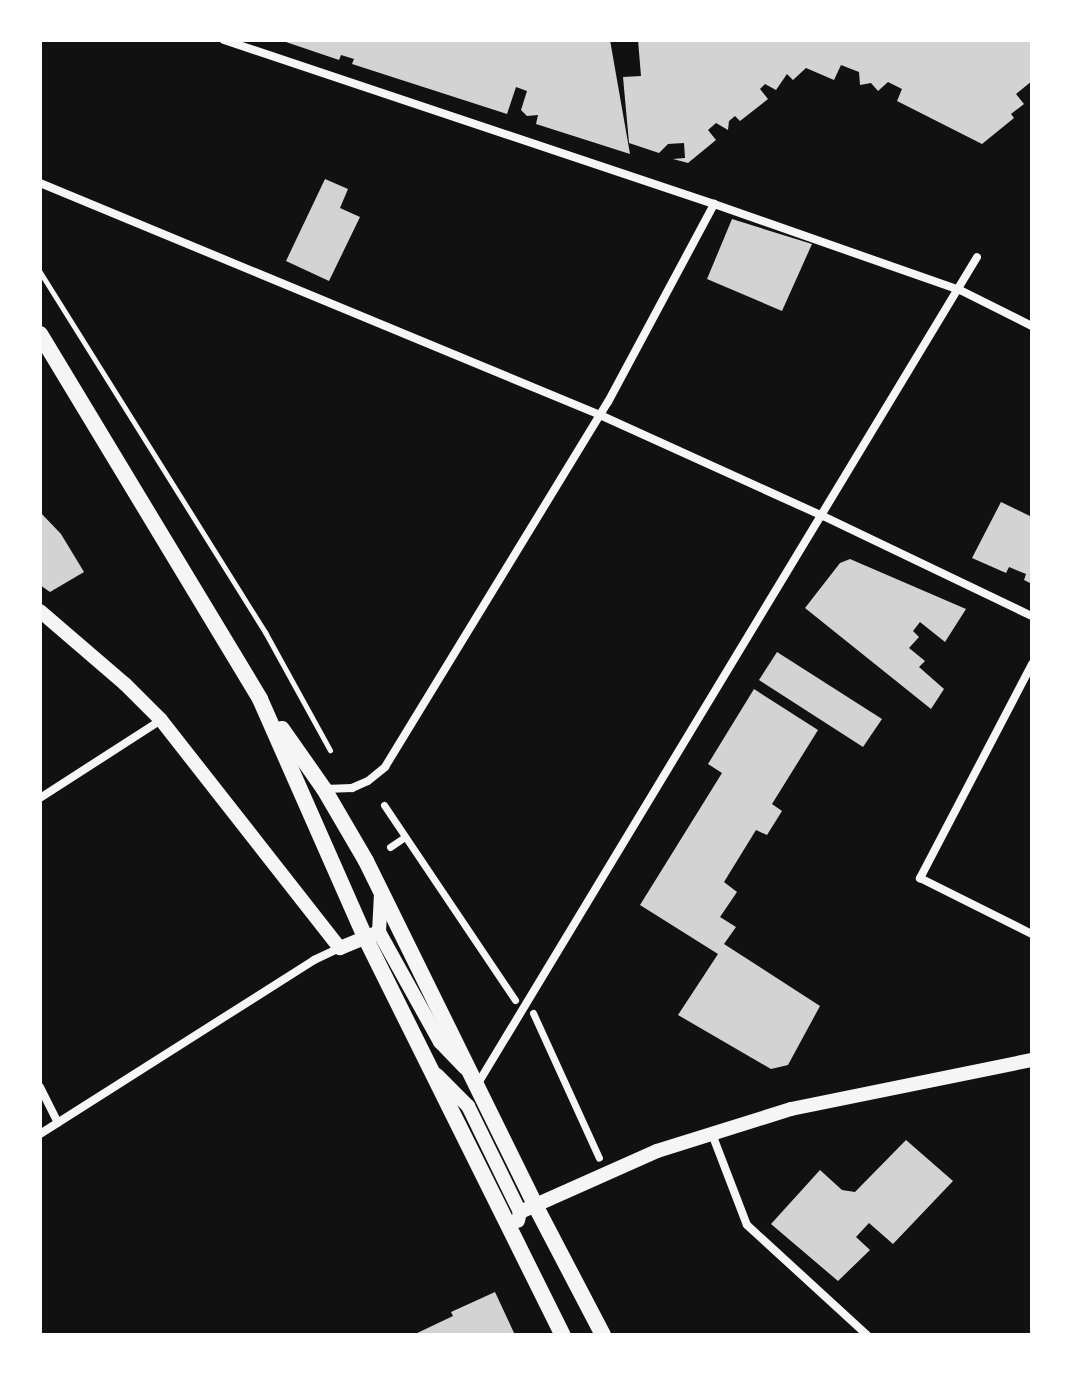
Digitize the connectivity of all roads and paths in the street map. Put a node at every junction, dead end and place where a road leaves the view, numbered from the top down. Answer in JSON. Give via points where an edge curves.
{"nodes":[{"id":1,"x":224,"y":40,"type":"edge"},
{"id":2,"x":40,"y":183,"type":"edge"},
{"id":3,"x":714,"y":204,"type":"junction"},
{"id":4,"x":977,"y":257,"type":"dead end"},
{"id":5,"x":960,"y":290,"type":"junction"},
{"id":6,"x":1032,"y":326,"type":"edge"},
{"id":7,"x":40,"y":334,"type":"edge"},
{"id":8,"x":600,"y":415,"type":"junction"},
{"id":9,"x":823,"y":516,"type":"junction"},
{"id":10,"x":40,"y":611,"type":"edge"},
{"id":11,"x":1028,"y":614,"type":"edge"},
{"id":12,"x":1032,"y":664,"type":"edge"},
{"id":13,"x":260,"y":699,"type":"junction"},
{"id":14,"x":161,"y":720,"type":"junction"},
{"id":15,"x":324,"y":789,"type":"junction"},
{"id":16,"x":40,"y":798,"type":"edge"},
{"id":17,"x":384,"y":805,"type":"dead end"},
{"id":18,"x":405,"y":837,"type":"junction"},
{"id":19,"x":390,"y":847,"type":"dead end"},
{"id":20,"x":381,"y":893,"type":"junction"},
{"id":21,"x":1032,"y":934,"type":"edge"},
{"id":22,"x":373,"y":936,"type":"junction"},
{"id":23,"x":340,"y":948,"type":"junction"},
{"id":24,"x":515,"y":1000,"type":"dead end"},
{"id":25,"x":533,"y":1013,"type":"dead end"},
{"id":26,"x":1032,"y":1060,"type":"edge"},
{"id":27,"x":428,"y":1067,"type":"junction"},
{"id":28,"x":474,"y":1080,"type":"junction"},
{"id":29,"x":40,"y":1087,"type":"edge"},
{"id":30,"x":58,"y":1123,"type":"junction"},
{"id":31,"x":711,"y":1133,"type":"junction"},
{"id":32,"x":40,"y":1134,"type":"edge"},
{"id":33,"x":599,"y":1158,"type":"dead end"},
{"id":34,"x":527,"y":1208,"type":"junction"},
{"id":35,"x":515,"y":1236,"type":"junction"},
{"id":36,"x":563,"y":1335,"type":"edge"},
{"id":37,"x":603,"y":1335,"type":"edge"},
{"id":38,"x":867,"y":1335,"type":"edge"}],
"edges":[{"from":1,"to":3,"type":"street"},
{"from":2,"to":8,"type":"street"},
{"from":3,"to":5,"type":"street"},
{"from":3,"to":8,"type":"street"},
{"from":4,"to":5,"type":"street"},
{"from":5,"to":6,"type":"street"},
{"from":5,"to":9,"type":"street"},
{"from":7,"to":13,"type":"main road"},
{"from":8,"to":9,"type":"street"},
{"from":8,"to":15,"type":"street","via":[[385,767],[352,788]]},
{"from":9,"to":11,"type":"street"},
{"from":9,"to":28,"type":"street"},
{"from":10,"to":14,"type":"street"},
{"from":12,"to":21,"type":"street","via":[[920,878]]},
{"from":13,"to":15,"type":"main road"},
{"from":13,"to":22,"type":"main road"},
{"from":14,"to":16,"type":"street"},
{"from":14,"to":23,"type":"street"},
{"from":15,"to":20,"type":"main road"},
{"from":17,"to":18,"type":"street"},
{"from":18,"to":19,"type":"street"},
{"from":18,"to":24,"type":"street"},
{"from":20,"to":22,"type":"street"},
{"from":20,"to":28,"type":"main road"},
{"from":22,"to":23,"type":"street"},
{"from":22,"to":27,"type":"main road"},
{"from":22,"to":28,"type":"street","via":[[440,1042]]},
{"from":23,"to":30,"type":"street"},
{"from":25,"to":33,"type":"street"},
{"from":26,"to":31,"type":"street","via":[[791,1109]]},
{"from":27,"to":34,"type":"street","via":[[468,1106]]},
{"from":27,"to":35,"type":"main road"},
{"from":28,"to":34,"type":"main road"},
{"from":29,"to":30,"type":"street"},
{"from":30,"to":32,"type":"street"},
{"from":31,"to":34,"type":"street"},
{"from":31,"to":38,"type":"street","via":[[747,1225]]},
{"from":34,"to":35,"type":"street"},
{"from":34,"to":37,"type":"main road"},
{"from":35,"to":36,"type":"main road"}]}
